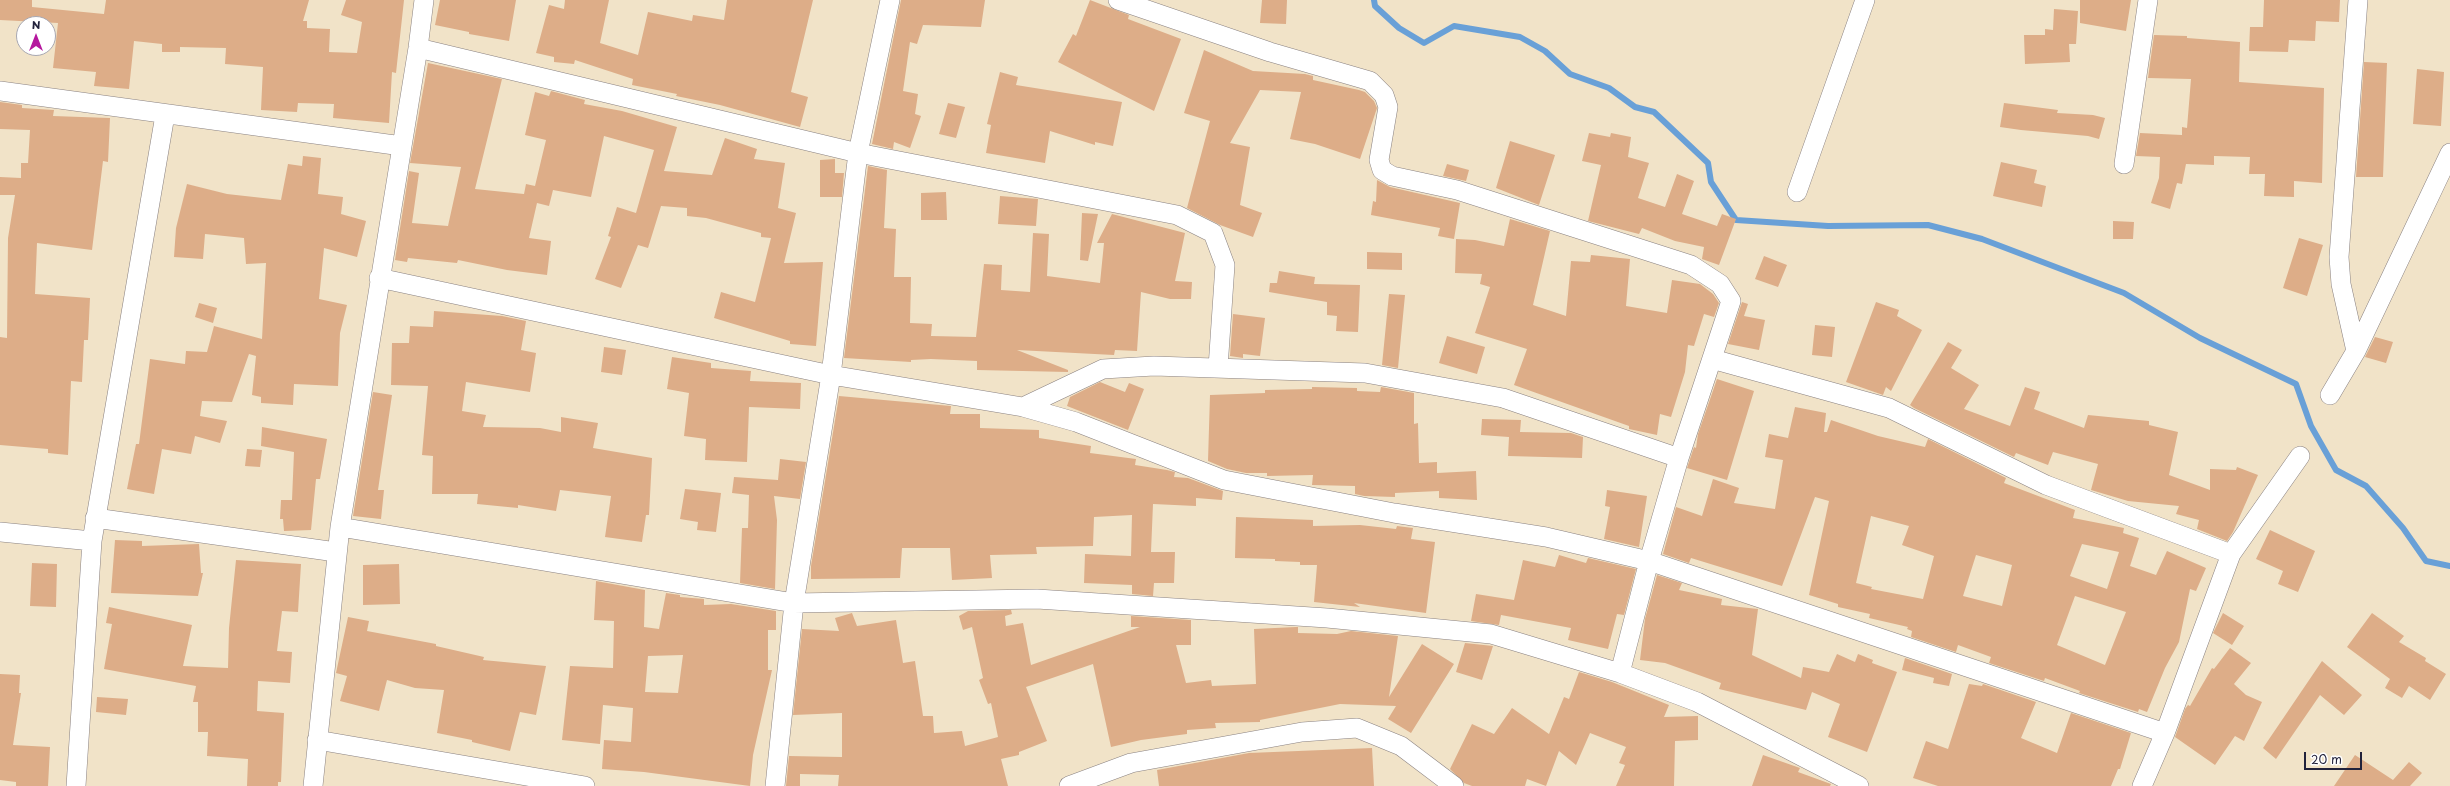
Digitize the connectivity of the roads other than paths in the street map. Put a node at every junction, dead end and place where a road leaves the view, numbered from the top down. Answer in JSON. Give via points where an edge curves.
{"nodes":[{"id":1,"x":424,"y":0,"type":"edge"},
{"id":2,"x":890,"y":0,"type":"edge"},
{"id":3,"x":1118,"y":0,"type":"edge"},
{"id":4,"x":1866,"y":0,"type":"edge"},
{"id":5,"x":2148,"y":0,"type":"edge"},
{"id":6,"x":2358,"y":0,"type":"edge"},
{"id":7,"x":418,"y":48,"type":"junction"},
{"id":8,"x":0,"y":91,"type":"edge"},
{"id":9,"x":165,"y":115,"type":"junction"},
{"id":10,"x":402,"y":146,"type":"junction"},
{"id":11,"x":858,"y":153,"type":"junction"},
{"id":12,"x":2450,"y":153,"type":"edge"},
{"id":13,"x":2124,"y":164,"type":"dead end"},
{"id":14,"x":1797,"y":192,"type":"dead end"},
{"id":15,"x":379,"y":278,"type":"junction"},
{"id":16,"x":2356,"y":351,"type":"junction"},
{"id":17,"x":1712,"y":359,"type":"junction"},
{"id":18,"x":1218,"y":368,"type":"junction"},
{"id":19,"x":830,"y":375,"type":"junction"},
{"id":20,"x":2330,"y":395,"type":"dead end"},
{"id":21,"x":1023,"y":407,"type":"junction"},
{"id":22,"x":2300,"y":456,"type":"dead end"},
{"id":23,"x":1679,"y":458,"type":"junction"},
{"id":24,"x":95,"y":518,"type":"junction"},
{"id":25,"x":340,"y":527,"type":"junction"},
{"id":26,"x":0,"y":532,"type":"edge"},
{"id":27,"x":92,"y":541,"type":"junction"},
{"id":28,"x":336,"y":552,"type":"junction"},
{"id":29,"x":2231,"y":554,"type":"junction"},
{"id":30,"x":1648,"y":561,"type":"junction"},
{"id":31,"x":794,"y":603,"type":"junction"},
{"id":32,"x":1620,"y":673,"type":"junction"},
{"id":33,"x":2165,"y":733,"type":"junction"},
{"id":34,"x":317,"y":740,"type":"junction"},
{"id":35,"x":76,"y":786,"type":"edge"},
{"id":36,"x":313,"y":786,"type":"edge"},
{"id":37,"x":585,"y":786,"type":"edge"},
{"id":38,"x":775,"y":786,"type":"edge"},
{"id":39,"x":1069,"y":786,"type":"edge"},
{"id":40,"x":1454,"y":786,"type":"edge"},
{"id":41,"x":1859,"y":786,"type":"edge"},
{"id":42,"x":2142,"y":786,"type":"edge"}],
"edges":[{"from":1,"to":7,"type":"street"},
{"from":2,"to":11,"type":"street"},
{"from":3,"to":17,"type":"street","via":[[1270,52],[1370,81],[1384,95],[1388,107],[1379,160],[1382,170],[1392,176],[1457,190],[1691,266],[1720,284],[1731,301]]},
{"from":4,"to":14,"type":"street"},
{"from":5,"to":13,"type":"street"},
{"from":6,"to":16,"type":"street","via":[[2339,257],[2341,284]]},
{"from":7,"to":10,"type":"street"},
{"from":7,"to":11,"type":"street"},
{"from":8,"to":9,"type":"street"},
{"from":9,"to":10,"type":"street"},
{"from":9,"to":24,"type":"street"},
{"from":10,"to":15,"type":"street"},
{"from":11,"to":18,"type":"street","via":[[1177,215],[1213,233],[1225,266]]},
{"from":11,"to":19,"type":"street"},
{"from":12,"to":16,"type":"street"},
{"from":15,"to":19,"type":"street"},
{"from":15,"to":25,"type":"street"},
{"from":16,"to":20,"type":"street"},
{"from":17,"to":23,"type":"street"},
{"from":17,"to":29,"type":"street","via":[[1889,408],[2046,485]]},
{"from":18,"to":21,"type":"street","via":[[1154,366],[1103,369]]},
{"from":18,"to":23,"type":"street","via":[[1365,374],[1503,398]]},
{"from":19,"to":21,"type":"street"},
{"from":19,"to":31,"type":"street"},
{"from":21,"to":30,"type":"street","via":[[1076,422],[1224,480],[1394,513],[1546,537]]},
{"from":22,"to":29,"type":"street"},
{"from":23,"to":30,"type":"street"},
{"from":24,"to":27,"type":"street"},
{"from":24,"to":28,"type":"street"},
{"from":25,"to":28,"type":"street"},
{"from":25,"to":31,"type":"street"},
{"from":26,"to":27,"type":"street"},
{"from":27,"to":35,"type":"street"},
{"from":28,"to":34,"type":"street"},
{"from":29,"to":33,"type":"street"},
{"from":30,"to":32,"type":"street"},
{"from":30,"to":33,"type":"street"},
{"from":31,"to":32,"type":"street","via":[[1037,598],[1327,618],[1491,634]]},
{"from":31,"to":38,"type":"street"},
{"from":32,"to":41,"type":"street","via":[[1697,702]]},
{"from":33,"to":42,"type":"street"},
{"from":34,"to":36,"type":"street"},
{"from":34,"to":37,"type":"street"},
{"from":39,"to":40,"type":"street","via":[[1131,763],[1302,732],[1357,728],[1401,746]]}]}
